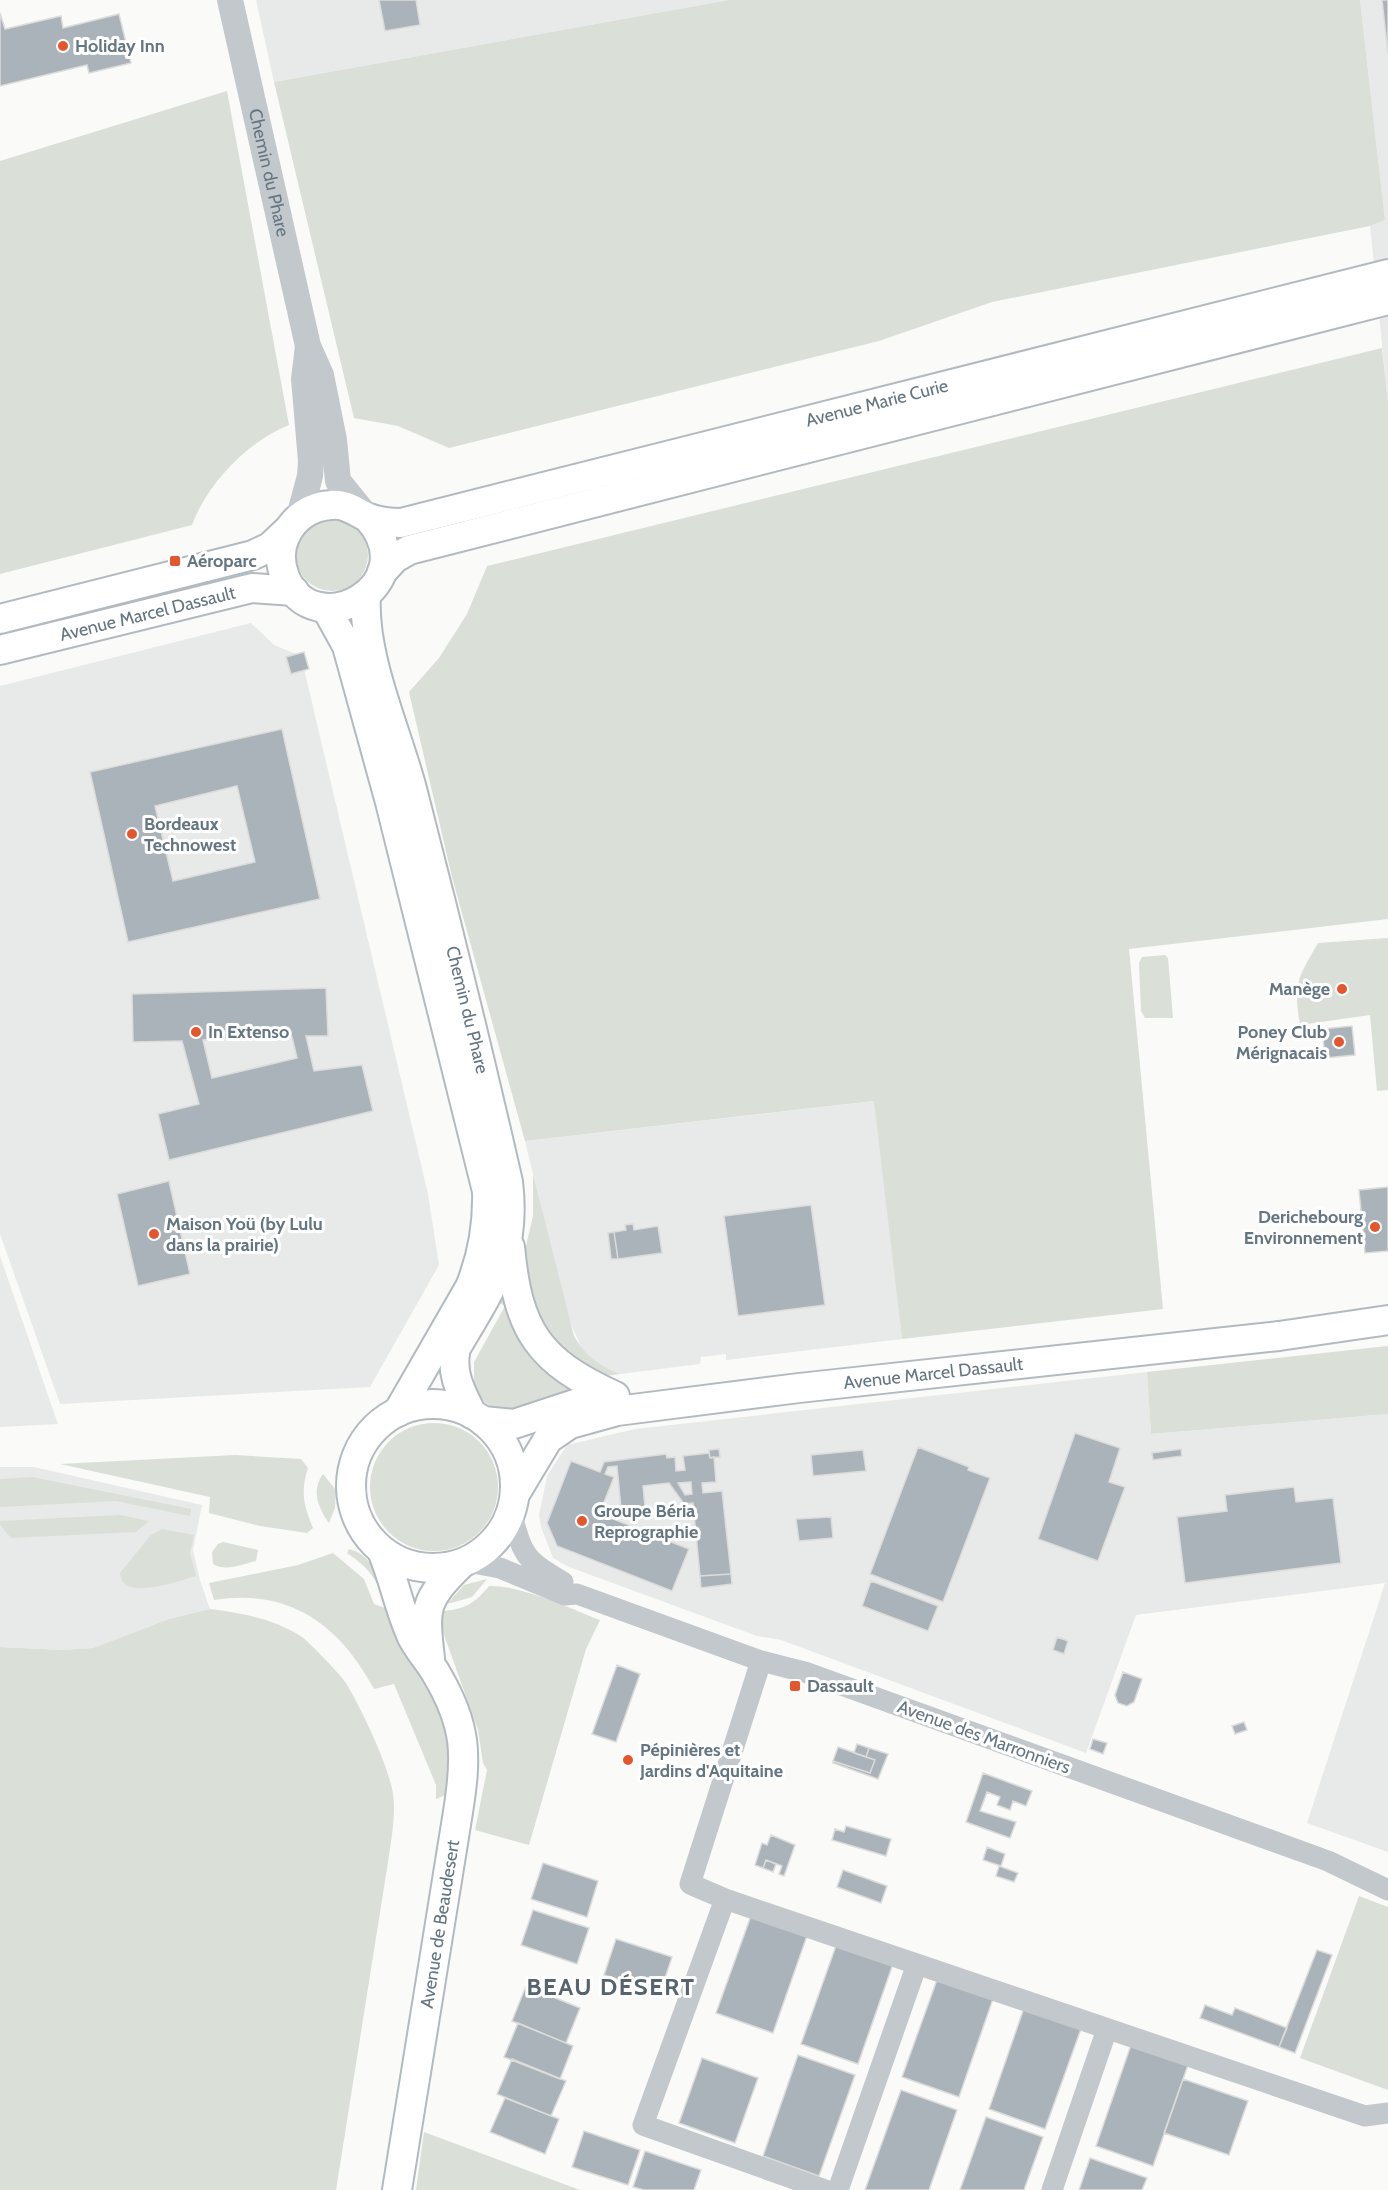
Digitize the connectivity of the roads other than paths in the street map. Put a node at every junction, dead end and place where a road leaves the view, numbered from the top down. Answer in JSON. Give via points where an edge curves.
{"nodes":[{"id":1,"x":230,"y":0,"type":"edge"},
{"id":2,"x":1388,"y":274,"type":"edge"},
{"id":3,"x":1388,"y":300,"type":"edge"},
{"id":4,"x":308,"y":346,"type":"junction"},
{"id":5,"x":368,"y":518,"type":"junction"},
{"id":6,"x":293,"y":524,"type":"junction"},
{"id":7,"x":382,"y":572,"type":"junction"},
{"id":8,"x":294,"y":591,"type":"junction"},
{"id":9,"x":366,"y":595,"type":"junction"},
{"id":10,"x":326,"y":608,"type":"junction"},
{"id":11,"x":0,"y":620,"type":"edge"},
{"id":12,"x":0,"y":650,"type":"edge"},
{"id":13,"x":509,"y":1239,"type":"junction"},
{"id":14,"x":1388,"y":1303,"type":"edge"},
{"id":15,"x":1388,"y":1320,"type":"edge"},
{"id":16,"x":1279,"y":1327,"type":"junction"},
{"id":17,"x":615,"y":1395,"type":"junction"},
{"id":18,"x":398,"y":1412,"type":"junction"},
{"id":19,"x":478,"y":1418,"type":"junction"},
{"id":20,"x":513,"y":1504,"type":"junction"},
{"id":21,"x":382,"y":1551,"type":"junction"},
{"id":22,"x":464,"y":1563,"type":"junction"},
{"id":23,"x":577,"y":1594,"type":"junction"},
{"id":24,"x":761,"y":1661,"type":"junction"},
{"id":25,"x":430,"y":1663,"type":"junction"},
{"id":26,"x":1388,"y":1890,"type":"edge"},
{"id":27,"x":725,"y":1899,"type":"junction"},
{"id":28,"x":917,"y":1964,"type":"junction"},
{"id":29,"x":1107,"y":2029,"type":"junction"},
{"id":30,"x":1388,"y":2113,"type":"edge"},
{"id":31,"x":397,"y":2190,"type":"edge"},
{"id":32,"x":825,"y":2190,"type":"edge"},
{"id":33,"x":838,"y":2190,"type":"edge"},
{"id":34,"x":1052,"y":2190,"type":"edge"}],
"edges":[{"from":1,"to":4,"type":"street","name":"Chemin du Phare"},
{"from":2,"to":5,"type":"main road","name":"Avenue Marie Curie","via":[[401,523]]},
{"from":3,"to":7,"type":"main road","name":"Avenue Marie Curie","via":[[409,550]]},
{"from":4,"to":5,"type":"street","name":"Chemin du Phare","via":[[321,375],[338,481]]},
{"from":4,"to":6,"type":"street","name":"Chemin du Phare","via":[[304,379],[310,476]]},
{"from":5,"to":6,"type":"main road","via":[[352,508],[334,504],[315,507]]},
{"from":5,"to":7,"type":"main road","via":[[384,549]]},
{"from":6,"to":8,"type":"main road","via":[[282,549],[282,568]]},
{"from":6,"to":11,"type":"main road","name":"Avenue Marcel Dassault","via":[[270,547],[253,555]]},
{"from":7,"to":9,"type":"main road"},
{"from":8,"to":10,"type":"main road","via":[[308,602]]},
{"from":8,"to":12,"type":"main road","name":"Avenue Marcel Dassault","via":[[252,588]]},
{"from":9,"to":10,"type":"main road","via":[[344,607]]},
{"from":9,"to":13,"type":"main road","name":"Chemin du Phare","via":[[368,641],[411,787],[508,1182],[512,1211]]},
{"from":10,"to":18,"type":"main road","name":"Chemin du Phare","via":[[346,646],[390,802],[487,1191],[486,1228],[470,1287]]},
{"from":13,"to":17,"type":"main road","via":[[515,1294],[533,1336],[551,1358],[591,1385]]},
{"from":13,"to":19,"type":"main road","name":"Chemin du Phare","via":[[500,1270],[453,1360],[457,1383]]},
{"from":14,"to":16,"type":"main road","name":"Avenue Marcel Dassault"},
{"from":15,"to":16,"type":"main road","name":"Avenue Marcel Dassault"},
{"from":16,"to":17,"type":"main road","name":"Avenue Marcel Dassault"},
{"from":16,"to":20,"type":"main road","name":"Avenue Marcel Dassault","via":[[617,1411],[570,1424],[548,1438]]},
{"from":17,"to":19,"type":"main road","name":"Avenue Marcel Dassault","via":[[564,1406],[514,1424]]},
{"from":18,"to":19,"type":"main road","via":[[435,1404],[454,1407]]},
{"from":18,"to":21,"type":"main road","via":[[376,1426],[365,1439],[354,1461],[350,1486],[363,1531]]},
{"from":19,"to":20,"type":"main road","via":[[502,1441],[513,1467]]},
{"from":20,"to":22,"type":"main road","via":[[494,1542]]},
{"from":20,"to":23,"type":"street","name":"Avenue des Marronniers","via":[[521,1546],[529,1561]]},
{"from":21,"to":22,"type":"main road","via":[[420,1568],[440,1569]]},
{"from":21,"to":25,"type":"main road","via":[[396,1585],[398,1605],[418,1648]]},
{"from":22,"to":23,"type":"street","name":"Avenue des Marronniers","via":[[500,1568],[565,1595]]},
{"from":22,"to":25,"type":"main road","via":[[435,1591],[429,1603],[426,1625]]},
{"from":23,"to":24,"type":"street","name":"Avenue des Marronniers"},
{"from":24,"to":26,"type":"street","name":"Avenue des Marronniers","via":[[807,1673],[1328,1861]]},
{"from":24,"to":27,"type":"street","via":[[690,1884]]},
{"from":25,"to":31,"type":"main road","name":"Avenue de Beaudesert","via":[[463,1736],[463,1779]]},
{"from":27,"to":28,"type":"street"},
{"from":27,"to":32,"type":"street","via":[[643,2125]]},
{"from":28,"to":29,"type":"street"},
{"from":28,"to":33,"type":"street"},
{"from":29,"to":30,"type":"street","via":[[1365,2116]]},
{"from":29,"to":34,"type":"street"}]}
